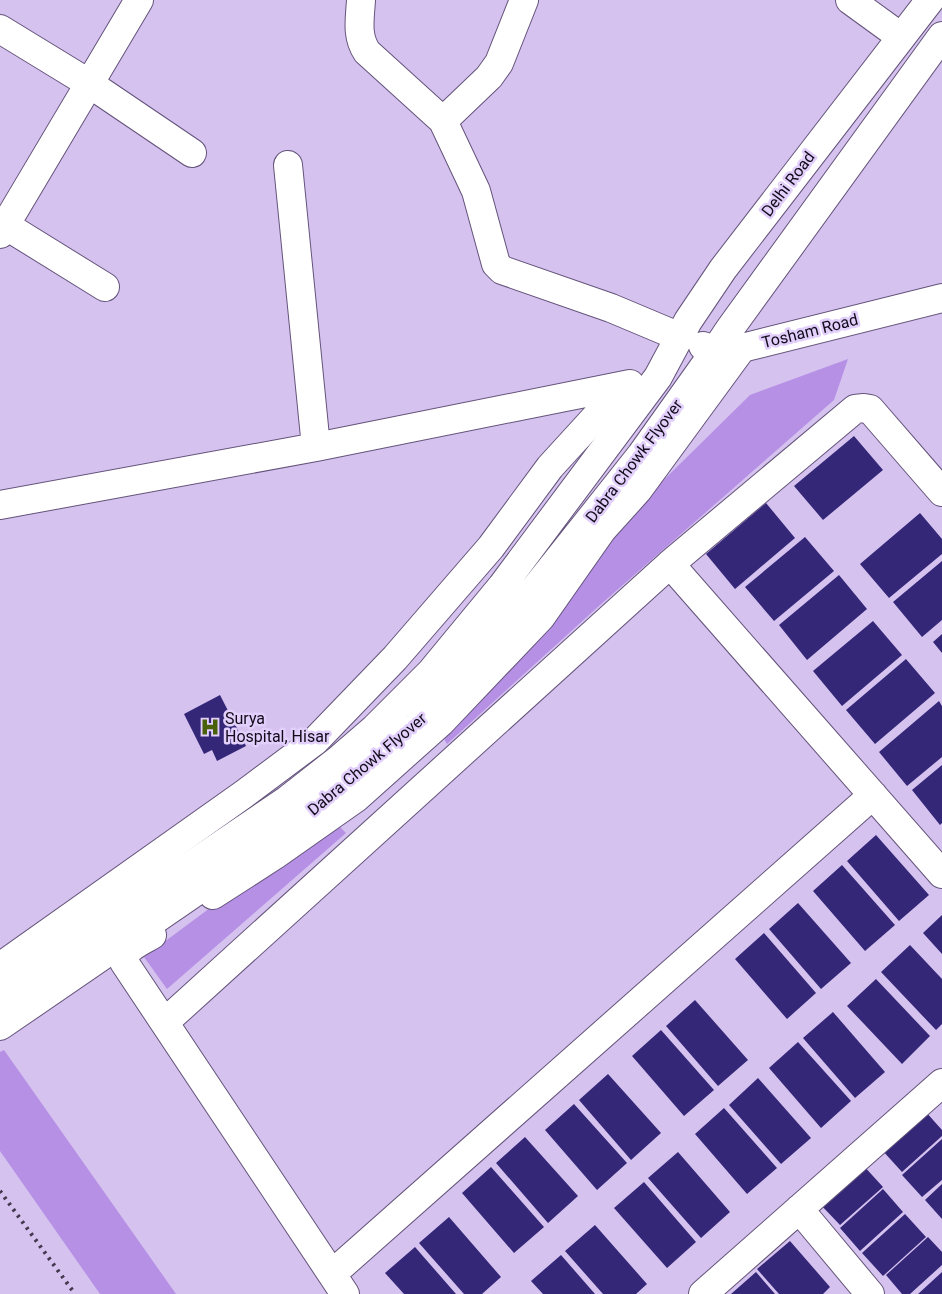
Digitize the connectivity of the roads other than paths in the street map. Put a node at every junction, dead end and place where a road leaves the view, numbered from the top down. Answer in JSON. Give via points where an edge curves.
{"nodes":[{"id":1,"x":139,"y":0,"type":"edge"},
{"id":2,"x":362,"y":0,"type":"edge"},
{"id":3,"x":524,"y":0,"type":"edge"},
{"id":4,"x":850,"y":0,"type":"edge"},
{"id":5,"x":930,"y":0,"type":"edge"},
{"id":6,"x":0,"y":28,"type":"edge"},
{"id":7,"x":942,"y":36,"type":"edge"},
{"id":8,"x":901,"y":37,"type":"junction"},
{"id":9,"x":90,"y":84,"type":"junction"},
{"id":10,"x":443,"y":121,"type":"junction"},
{"id":11,"x":192,"y":152,"type":"dead end"},
{"id":12,"x":288,"y":165,"type":"dead end"},
{"id":13,"x":2,"y":227,"type":"edge"},
{"id":14,"x":105,"y":287,"type":"dead end"},
{"id":15,"x":942,"y":298,"type":"edge"},
{"id":16,"x":680,"y":337,"type":"junction"},
{"id":17,"x":728,"y":349,"type":"junction"},
{"id":18,"x":658,"y":376,"type":"junction"},
{"id":19,"x":624,"y":386,"type":"junction"},
{"id":20,"x":316,"y":447,"type":"junction"},
{"id":21,"x":942,"y":492,"type":"edge"},
{"id":22,"x":0,"y":505,"type":"edge"},
{"id":23,"x":670,"y":564,"type":"junction"},
{"id":24,"x":482,"y":679,"type":"junction"},
{"id":25,"x":466,"y":748,"type":"junction"},
{"id":26,"x":873,"y":795,"type":"junction"},
{"id":27,"x":942,"y":874,"type":"edge"},
{"id":28,"x":0,"y":967,"type":"edge"},
{"id":29,"x":0,"y":995,"type":"edge"},
{"id":30,"x":165,"y":1022,"type":"junction"},
{"id":31,"x":0,"y":1026,"type":"edge"},
{"id":32,"x":942,"y":1083,"type":"edge"},
{"id":33,"x":799,"y":1209,"type":"junction"},
{"id":34,"x":339,"y":1284,"type":"edge"},
{"id":35,"x":702,"y":1294,"type":"edge"},
{"id":36,"x":870,"y":1294,"type":"edge"}],
"edges":[{"from":1,"to":9,"type":"street"},
{"from":2,"to":10,"type":"street","via":[[360,36],[367,52]]},
{"from":3,"to":10,"type":"street","via":[[499,63],[489,77]]},
{"from":4,"to":8,"type":"street"},
{"from":5,"to":8,"type":"street","name":"Delhi Road"},
{"from":6,"to":9,"type":"street"},
{"from":7,"to":17,"type":"street","via":[[728,330]]},
{"from":8,"to":16,"type":"street","name":"Delhi Road","via":[[723,269]]},
{"from":9,"to":11,"type":"street"},
{"from":9,"to":13,"type":"street"},
{"from":10,"to":16,"type":"street","via":[[476,191],[498,267],[612,308]]},
{"from":12,"to":20,"type":"street"},
{"from":13,"to":14,"type":"street"},
{"from":15,"to":17,"type":"street","name":"Tosham Road"},
{"from":16,"to":17,"type":"street"},
{"from":16,"to":18,"type":"street","name":"Delhi Road"},
{"from":17,"to":24,"type":"street","via":[[638,490],[602,530],[541,617]]},
{"from":17,"to":31,"type":"street","name":"Dabra Chowk Flyover","via":[[522,605],[417,726],[303,818]]},
{"from":18,"to":19,"type":"street"},
{"from":18,"to":29,"type":"street","name":"Dabra Chowk Flyover","via":[[502,586],[432,672],[375,728],[287,800]]},
{"from":19,"to":20,"type":"street"},
{"from":19,"to":28,"type":"street","via":[[550,468],[491,547],[395,658],[315,742]]},
{"from":20,"to":22,"type":"street"},
{"from":21,"to":23,"type":"street","via":[[870,409],[855,409]]},
{"from":23,"to":25,"type":"street"},
{"from":23,"to":26,"type":"street"},
{"from":24,"to":25,"type":"street"},
{"from":24,"to":30,"type":"street","via":[[441,722],[356,798],[126,952],[124,962]]},
{"from":25,"to":30,"type":"street"},
{"from":26,"to":27,"type":"street"},
{"from":26,"to":34,"type":"street"},
{"from":30,"to":34,"type":"street"},
{"from":32,"to":33,"type":"street"},
{"from":33,"to":35,"type":"street"},
{"from":33,"to":36,"type":"street"}]}
